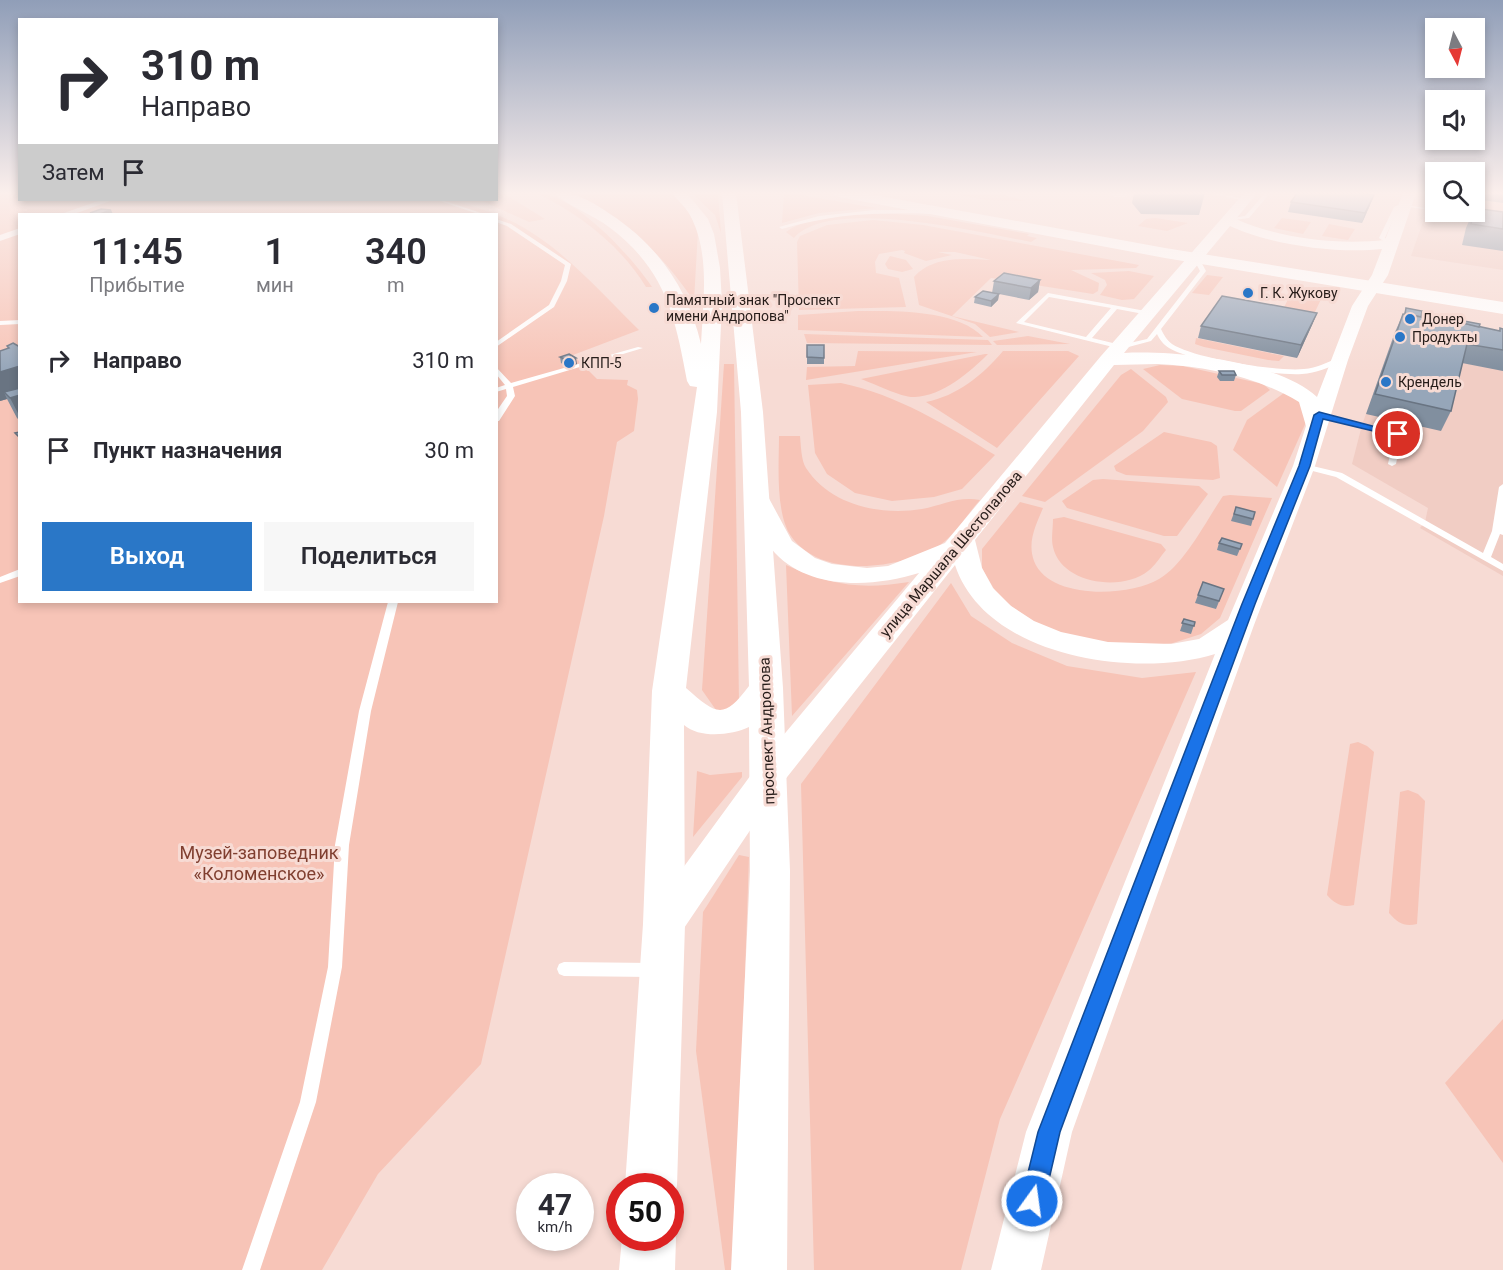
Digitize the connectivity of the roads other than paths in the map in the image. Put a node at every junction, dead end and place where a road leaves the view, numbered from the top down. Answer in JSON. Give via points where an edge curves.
{"nodes":[{"id":1,"x":550,"y":252,"type":"edge"},
{"id":2,"x":646,"y":252,"type":"edge"},
{"id":3,"x":709,"y":252,"type":"edge"},
{"id":4,"x":735,"y":252,"type":"edge"},
{"id":5,"x":1201,"y":252,"type":"joint"},
{"id":6,"x":1203,"y":252,"type":"edge"},
{"id":7,"x":1388,"y":252,"type":"edge"},
{"id":8,"x":1376,"y":281,"type":"junction"},
{"id":9,"x":1503,"y":295,"type":"edge"},
{"id":10,"x":1115,"y":307,"type":"junction"},
{"id":11,"x":1503,"y":308,"type":"edge"},
{"id":12,"x":1149,"y":313,"type":"junction"},
{"id":13,"x":18,"y":322,"type":"edge"},
{"id":14,"x":0,"y":323,"type":"edge"},
{"id":15,"x":1159,"y":330,"type":"junction"},
{"id":16,"x":1089,"y":338,"type":"junction"},
{"id":17,"x":498,"y":344,"type":"edge"},
{"id":18,"x":640,"y":348,"type":"dead end"},
{"id":19,"x":1114,"y":353,"type":"junction"},
{"id":20,"x":1339,"y":360,"type":"junction"},
{"id":21,"x":498,"y":372,"type":"edge"},
{"id":22,"x":509,"y":386,"type":"junction"},
{"id":23,"x":498,"y":389,"type":"edge"},
{"id":24,"x":705,"y":414,"type":"junction"},
{"id":25,"x":498,"y":416,"type":"edge"},
{"id":26,"x":1318,"y":420,"type":"junction"},
{"id":27,"x":1392,"y":464,"type":"dead end"},
{"id":28,"x":1304,"y":466,"type":"junction"},
{"id":29,"x":1503,"y":487,"type":"edge"},
{"id":30,"x":757,"y":496,"type":"junction"},
{"id":31,"x":1500,"y":532,"type":"edge"},
{"id":32,"x":962,"y":538,"type":"junction"},
{"id":33,"x":1486,"y":558,"type":"junction"},
{"id":34,"x":1503,"y":568,"type":"edge"},
{"id":35,"x":18,"y":573,"type":"edge"},
{"id":36,"x":0,"y":580,"type":"edge"},
{"id":37,"x":393,"y":603,"type":"edge"},
{"id":38,"x":1240,"y":626,"type":"junction"},
{"id":39,"x":766,"y":688,"type":"junction"},
{"id":40,"x":669,"y":691,"type":"junction"},
{"id":41,"x":768,"y":777,"type":"junction"},
{"id":42,"x":663,"y":948,"type":"junction"},
{"id":43,"x":564,"y":969,"type":"dead end"},
{"id":44,"x":652,"y":1173,"type":"edge"},
{"id":45,"x":648,"y":1251,"type":"edge"},
{"id":46,"x":251,"y":1270,"type":"edge"},
{"id":47,"x":647,"y":1270,"type":"edge"},
{"id":48,"x":759,"y":1270,"type":"edge"},
{"id":49,"x":1016,"y":1270,"type":"edge"}],
"edges":[{"from":1,"to":17,"type":"lane","via":[[568,264],[552,306]]},
{"from":2,"to":24,"type":"main road","via":[[663,269],[677,297]]},
{"from":3,"to":24,"type":"main road","via":[[712,319]]},
{"from":4,"to":30,"type":"main road","name":"проспект Андропова","via":[[753,412]]},
{"from":5,"to":12,"type":"main road","name":"улица Маршала Шестопалова"},
{"from":5,"to":15,"type":"lane","via":[[1203,272]]},
{"from":6,"to":8,"type":"main road"},
{"from":7,"to":8,"type":"main road"},
{"from":8,"to":9,"type":"main road"},
{"from":8,"to":11,"type":"main road"},
{"from":8,"to":20,"type":"main road","via":[[1360,306]]},
{"from":10,"to":12,"type":"lane"},
{"from":10,"to":16,"type":"lane"},
{"from":10,"to":16,"type":"lane","via":[[1048,295],[1019,323]]},
{"from":12,"to":19,"type":"main road","name":"улица Маршала Шестопалова"},
{"from":13,"to":14,"type":"lane"},
{"from":15,"to":19,"type":"lane","via":[[1149,339]]},
{"from":15,"to":20,"type":"lane","via":[[1164,341],[1181,351],[1273,371],[1302,372]]},
{"from":16,"to":19,"type":"lane"},
{"from":18,"to":22,"type":"lane"},
{"from":19,"to":26,"type":"main road","via":[[1176,357],[1285,384],[1308,399]]},
{"from":19,"to":32,"type":"main road","name":"улица Маршала Шестопалова"},
{"from":20,"to":26,"type":"main road"},
{"from":21,"to":22,"type":"lane"},
{"from":22,"to":23,"type":"lane"},
{"from":22,"to":25,"type":"lane","via":[[511,396]]},
{"from":24,"to":40,"type":"main road"},
{"from":26,"to":27,"type":"lane","via":[[1398,434]]},
{"from":26,"to":28,"type":"main road"},
{"from":28,"to":33,"type":"lane","via":[[1339,475]]},
{"from":28,"to":38,"type":"main road"},
{"from":29,"to":31,"type":"lane"},
{"from":30,"to":32,"type":"main road","via":[[775,536],[788,552],[830,572],[855,576],[907,570],[928,562]]},
{"from":30,"to":39,"type":"main road","name":"проспект Андропова"},
{"from":31,"to":33,"type":"lane"},
{"from":32,"to":38,"type":"main road","via":[[964,559],[985,598],[1019,626],[1063,642],[1107,652],[1168,654],[1206,647]]},
{"from":32,"to":41,"type":"main road","name":"улица Маршала Шестопалова"},
{"from":33,"to":34,"type":"lane"},
{"from":35,"to":36,"type":"lane"},
{"from":37,"to":46,"type":"lane","via":[[365,711],[342,845],[335,967],[308,1102]]},
{"from":38,"to":49,"type":"main road","via":[[1049,1132]]},
{"from":39,"to":40,"type":"main road","via":[[746,715],[724,722],[700,720]]},
{"from":39,"to":41,"type":"main road","name":"проспект Андропова"},
{"from":40,"to":42,"type":"main road"},
{"from":41,"to":42,"type":"main road","name":"улица Маршала Шестопалова"},
{"from":41,"to":48,"type":"main road","name":"проспект Андропова","via":[[771,871]]},
{"from":42,"to":43,"type":"lane"},
{"from":42,"to":44,"type":"main road"},
{"from":45,"to":47,"type":"main road"}]}
